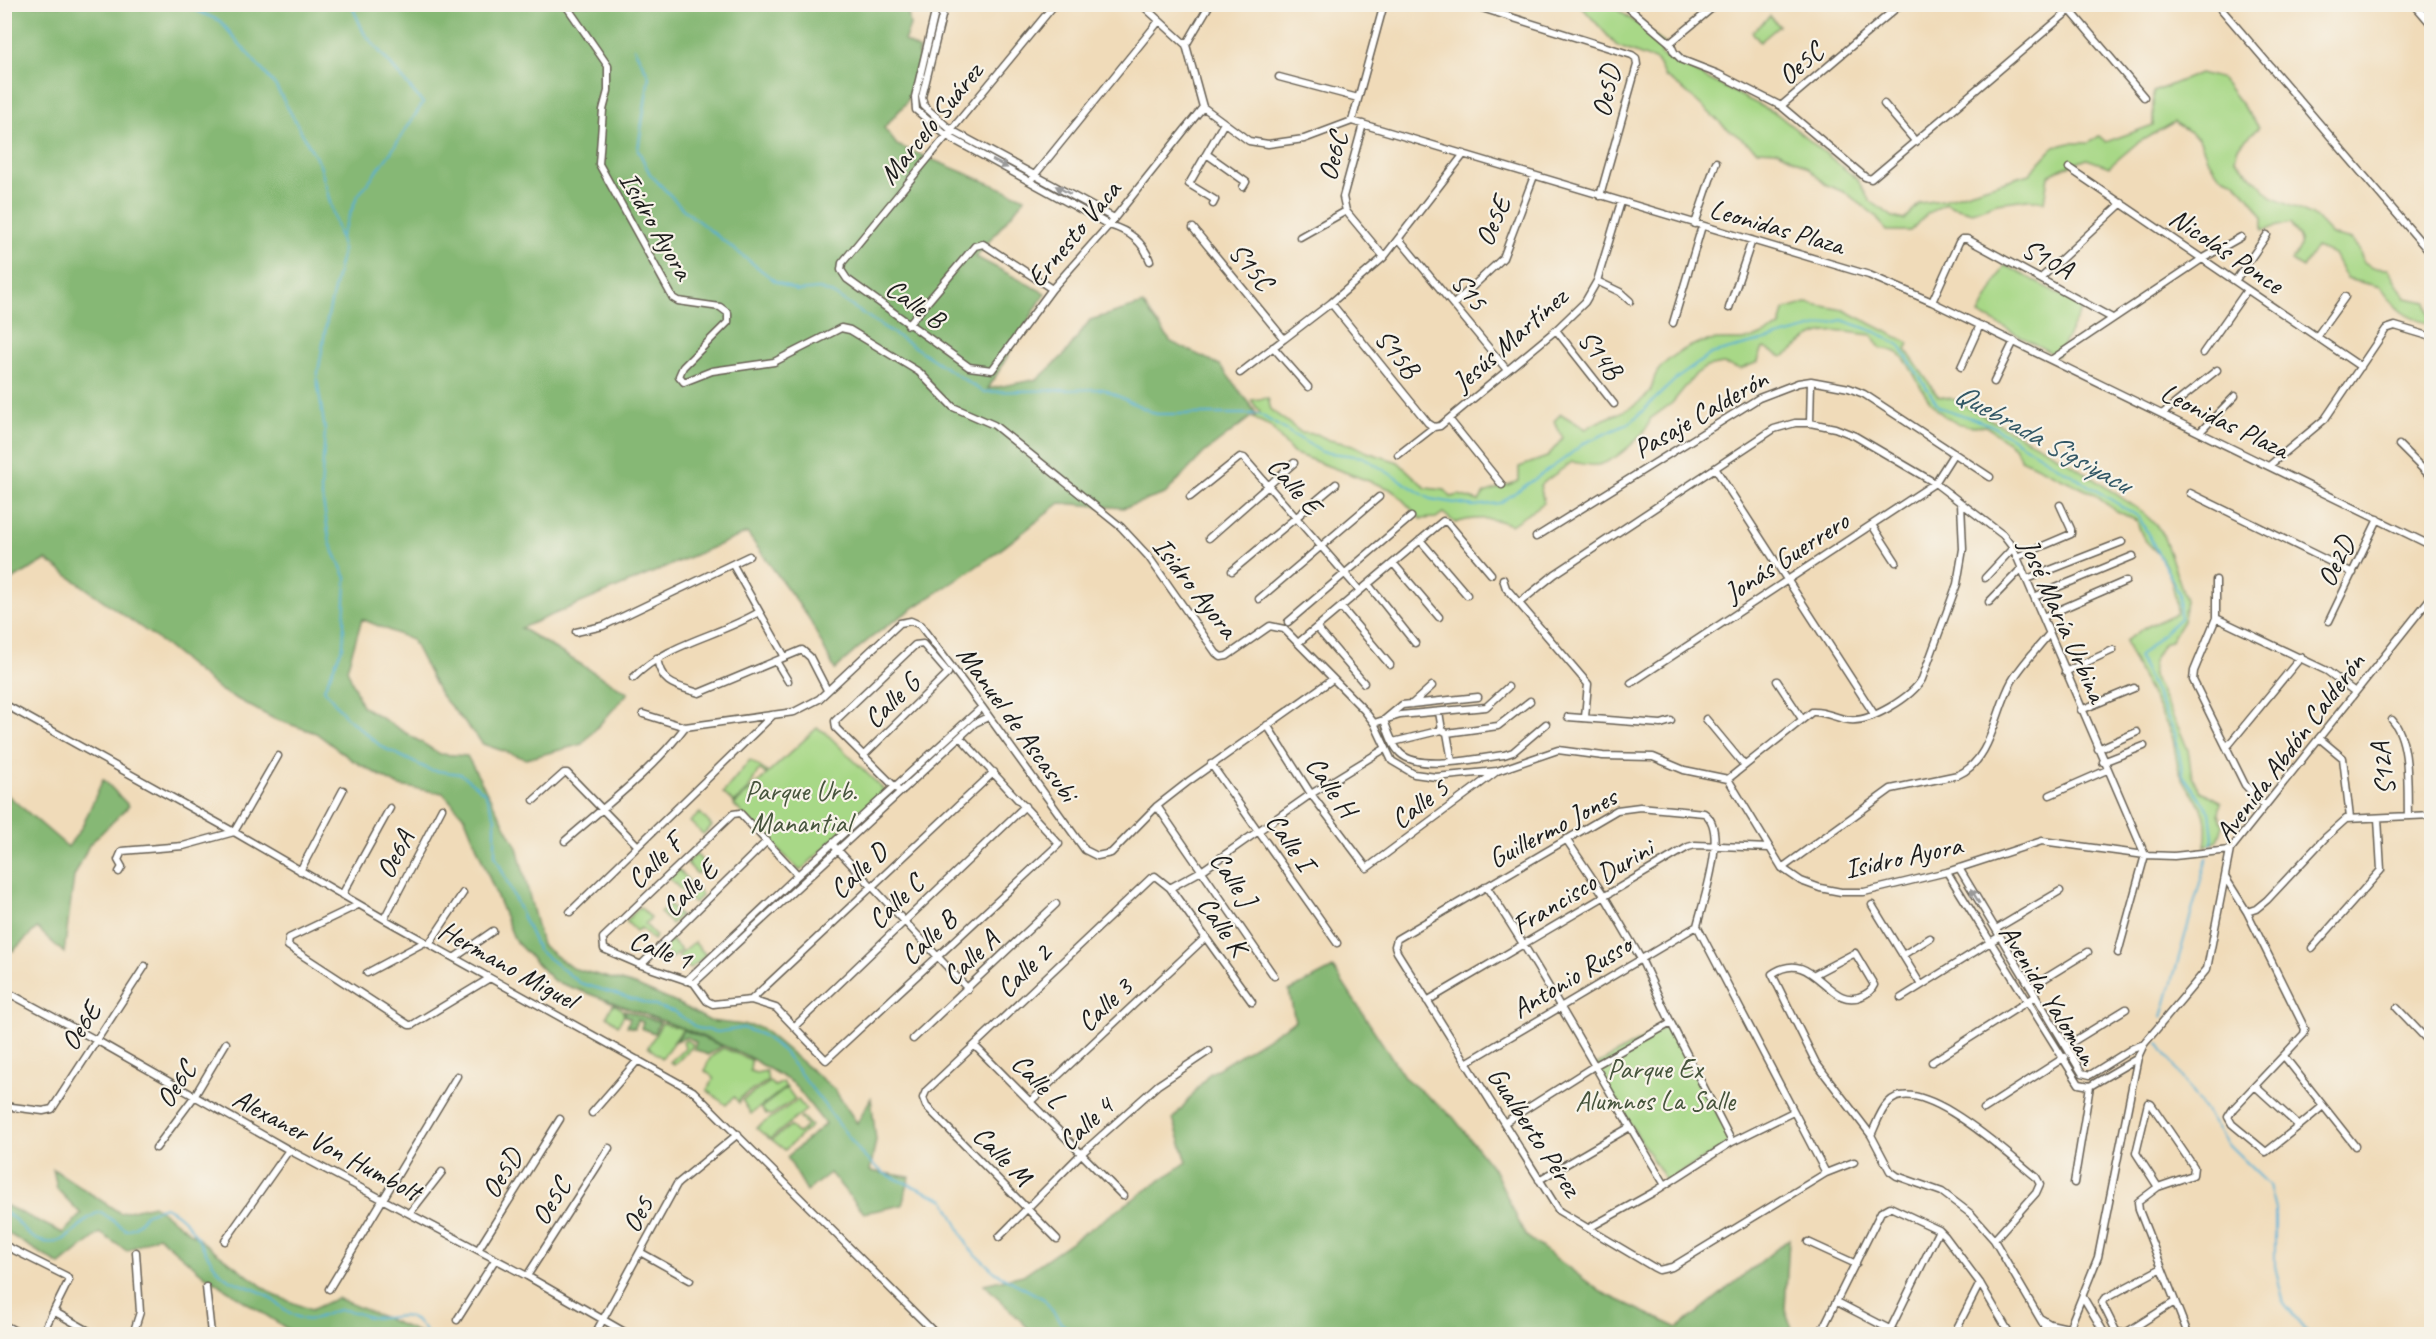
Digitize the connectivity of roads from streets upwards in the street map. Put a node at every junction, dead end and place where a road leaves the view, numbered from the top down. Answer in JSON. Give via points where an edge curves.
{"nodes":[{"id":1,"x":565,"y":4,"type":"edge"},
{"id":2,"x":937,"y":4,"type":"edge"},
{"id":3,"x":945,"y":4,"type":"edge"},
{"id":4,"x":1055,"y":4,"type":"edge"},
{"id":5,"x":1141,"y":4,"type":"edge"},
{"id":6,"x":1210,"y":4,"type":"edge"},
{"id":7,"x":1384,"y":4,"type":"edge"},
{"id":8,"x":1469,"y":4,"type":"edge"},
{"id":9,"x":1624,"y":4,"type":"edge"},
{"id":10,"x":1717,"y":4,"type":"edge"},
{"id":11,"x":1901,"y":4,"type":"edge"},
{"id":12,"x":2077,"y":4,"type":"edge"},
{"id":13,"x":2217,"y":4,"type":"edge"},
{"id":14,"x":2414,"y":4,"type":"edge"},
{"id":15,"x":2070,"y":10,"type":"junction"},
{"id":16,"x":1159,"y":21,"type":"junction"},
{"id":17,"x":2432,"y":25,"type":"edge"},
{"id":18,"x":1670,"y":43,"type":"junction"},
{"id":19,"x":1186,"y":45,"type":"junction"},
{"id":20,"x":1279,"y":77,"type":"dead end"},
{"id":21,"x":2144,"y":97,"type":"dead end"},
{"id":22,"x":1358,"y":98,"type":"junction"},
{"id":23,"x":1884,"y":104,"type":"dead end"},
{"id":24,"x":1781,"y":106,"type":"junction"},
{"id":25,"x":1203,"y":107,"type":"junction"},
{"id":26,"x":1352,"y":121,"type":"junction"},
{"id":27,"x":1224,"y":123,"type":"junction"},
{"id":28,"x":1363,"y":124,"type":"junction"},
{"id":29,"x":949,"y":133,"type":"junction"},
{"id":30,"x":1916,"y":142,"type":"junction"},
{"id":31,"x":1464,"y":154,"type":"junction"},
{"id":32,"x":1208,"y":155,"type":"junction"},
{"id":33,"x":1716,"y":162,"type":"dead end"},
{"id":34,"x":2069,"y":168,"type":"dead end"},
{"id":35,"x":1035,"y":174,"type":"junction"},
{"id":36,"x":1534,"y":176,"type":"junction"},
{"id":37,"x":1030,"y":181,"type":"junction"},
{"id":38,"x":1242,"y":187,"type":"dead end"},
{"id":39,"x":1600,"y":196,"type":"junction"},
{"id":40,"x":1621,"y":202,"type":"junction"},
{"id":41,"x":2122,"y":203,"type":"junction"},
{"id":42,"x":1213,"y":204,"type":"dead end"},
{"id":43,"x":1346,"y":211,"type":"junction"},
{"id":44,"x":1114,"y":218,"type":"junction"},
{"id":45,"x":1109,"y":225,"type":"junction"},
{"id":46,"x":1699,"y":225,"type":"junction"},
{"id":47,"x":1193,"y":228,"type":"dead end"},
{"id":48,"x":2266,"y":235,"type":"dead end"},
{"id":49,"x":1300,"y":237,"type":"dead end"},
{"id":50,"x":2241,"y":237,"type":"dead end"},
{"id":51,"x":1399,"y":239,"type":"junction"},
{"id":52,"x":1752,"y":240,"type":"junction"},
{"id":53,"x":2432,"y":255,"type":"edge"},
{"id":54,"x":1384,"y":257,"type":"junction"},
{"id":55,"x":2202,"y":259,"type":"junction"},
{"id":56,"x":1150,"y":261,"type":"dead end"},
{"id":57,"x":841,"y":270,"type":"joint"},
{"id":58,"x":2041,"y":278,"type":"junction"},
{"id":59,"x":1597,"y":281,"type":"junction"},
{"id":60,"x":2235,"y":281,"type":"junction"},
{"id":61,"x":1052,"y":289,"type":"junction"},
{"id":62,"x":2247,"y":290,"type":"junction"},
{"id":63,"x":2345,"y":297,"type":"dead end"},
{"id":64,"x":1630,"y":301,"type":"dead end"},
{"id":65,"x":1932,"y":302,"type":"junction"},
{"id":66,"x":1331,"y":303,"type":"junction"},
{"id":67,"x":1454,"y":304,"type":"junction"},
{"id":68,"x":1729,"y":308,"type":"dead end"},
{"id":69,"x":2112,"y":318,"type":"junction"},
{"id":70,"x":1673,"y":323,"type":"dead end"},
{"id":71,"x":908,"y":324,"type":"junction"},
{"id":72,"x":1980,"y":325,"type":"junction"},
{"id":73,"x":1556,"y":330,"type":"junction"},
{"id":74,"x":2317,"y":336,"type":"junction"},
{"id":75,"x":2432,"y":337,"type":"edge"},
{"id":76,"x":1284,"y":339,"type":"junction"},
{"id":77,"x":2014,"y":341,"type":"junction"},
{"id":78,"x":1273,"y":347,"type":"junction"},
{"id":79,"x":2203,"y":353,"type":"dead end"},
{"id":80,"x":2051,"y":360,"type":"junction"},
{"id":81,"x":969,"y":367,"type":"joint"},
{"id":82,"x":1960,"y":367,"type":"dead end"},
{"id":83,"x":2361,"y":367,"type":"junction"},
{"id":84,"x":1507,"y":370,"type":"junction"},
{"id":85,"x":2217,"y":370,"type":"dead end"},
{"id":86,"x":1240,"y":373,"type":"dead end"},
{"id":87,"x":1811,"y":381,"type":"junction"},
{"id":88,"x":1994,"y":382,"type":"dead end"},
{"id":89,"x":1308,"y":387,"type":"dead end"},
{"id":90,"x":2235,"y":396,"type":"dead end"},
{"id":91,"x":1614,"y":404,"type":"dead end"},
{"id":92,"x":2162,"y":414,"type":"junction"},
{"id":93,"x":1449,"y":419,"type":"junction"},
{"id":94,"x":1810,"y":423,"type":"junction"},
{"id":95,"x":1434,"y":427,"type":"junction"},
{"id":96,"x":2200,"y":432,"type":"junction"},
{"id":97,"x":2399,"y":445,"type":"dead end"},
{"id":98,"x":1954,"y":453,"type":"junction"},
{"id":99,"x":1398,"y":455,"type":"dead end"},
{"id":100,"x":1294,"y":463,"type":"dead end"},
{"id":101,"x":2270,"y":465,"type":"junction"},
{"id":102,"x":1715,"y":468,"type":"junction"},
{"id":103,"x":1990,"y":477,"type":"dead end"},
{"id":104,"x":2432,"y":478,"type":"edge"},
{"id":105,"x":1935,"y":483,"type":"junction"},
{"id":106,"x":1336,"y":484,"type":"dead end"},
{"id":107,"x":1502,"y":485,"type":"dead end"},
{"id":108,"x":1268,"y":487,"type":"junction"},
{"id":109,"x":2190,"y":493,"type":"dead end"},
{"id":110,"x":1190,"y":497,"type":"dead end"},
{"id":111,"x":1379,"y":497,"type":"dead end"},
{"id":112,"x":1960,"y":503,"type":"junction"},
{"id":113,"x":2060,"y":505,"type":"dead end"},
{"id":114,"x":1411,"y":517,"type":"dead end"},
{"id":115,"x":1296,"y":518,"type":"junction"},
{"id":116,"x":2379,"y":519,"type":"junction"},
{"id":117,"x":1872,"y":525,"type":"junction"},
{"id":118,"x":1536,"y":537,"type":"dead end"},
{"id":119,"x":1209,"y":538,"type":"dead end"},
{"id":120,"x":1420,"y":540,"type":"junction"},
{"id":121,"x":2122,"y":542,"type":"dead end"},
{"id":122,"x":1320,"y":546,"type":"junction"},
{"id":123,"x":2432,"y":546,"type":"edge"},
{"id":124,"x":2013,"y":548,"type":"junction"},
{"id":125,"x":749,"y":556,"type":"dead end"},
{"id":126,"x":2133,"y":556,"type":"dead end"},
{"id":127,"x":2017,"y":557,"type":"junction"},
{"id":128,"x":1896,"y":562,"type":"dead end"},
{"id":129,"x":1393,"y":563,"type":"junction"},
{"id":130,"x":733,"y":565,"type":"junction"},
{"id":131,"x":2022,"y":568,"type":"junction"},
{"id":132,"x":1232,"y":571,"type":"dead end"},
{"id":133,"x":2353,"y":573,"type":"junction"},
{"id":134,"x":1344,"y":574,"type":"junction"},
{"id":135,"x":1491,"y":574,"type":"dead end"},
{"id":136,"x":1985,"y":578,"type":"dead end"},
{"id":137,"x":1503,"y":579,"type":"dead end"},
{"id":138,"x":2027,"y":579,"type":"junction"},
{"id":139,"x":2216,"y":580,"type":"dead end"},
{"id":140,"x":1788,"y":581,"type":"junction"},
{"id":141,"x":2126,"y":581,"type":"dead end"},
{"id":142,"x":1368,"y":584,"type":"junction"},
{"id":143,"x":1360,"y":591,"type":"junction"},
{"id":144,"x":1467,"y":595,"type":"dead end"},
{"id":145,"x":2432,"y":596,"type":"edge"},
{"id":146,"x":2034,"y":597,"type":"junction"},
{"id":147,"x":1259,"y":599,"type":"dead end"},
{"id":148,"x":1989,"y":602,"type":"dead end"},
{"id":149,"x":1519,"y":603,"type":"junction"},
{"id":150,"x":1341,"y":606,"type":"junction"},
{"id":151,"x":759,"y":612,"type":"junction"},
{"id":152,"x":1439,"y":617,"type":"dead end"},
{"id":153,"x":2043,"y":617,"type":"junction"},
{"id":154,"x":2216,"y":618,"type":"junction"},
{"id":155,"x":2330,"y":621,"type":"dead end"},
{"id":156,"x":1288,"y":622,"type":"dead end"},
{"id":157,"x":1317,"y":628,"type":"junction"},
{"id":158,"x":576,"y":632,"type":"dead end"},
{"id":159,"x":2049,"y":634,"type":"junction"},
{"id":160,"x":1298,"y":643,"type":"junction"},
{"id":161,"x":1415,"y":643,"type":"dead end"},
{"id":162,"x":2113,"y":651,"type":"dead end"},
{"id":163,"x":785,"y":657,"type":"junction"},
{"id":164,"x":2301,"y":657,"type":"junction"},
{"id":165,"x":657,"y":658,"type":"junction"},
{"id":166,"x":776,"y":661,"type":"junction"},
{"id":167,"x":1390,"y":665,"type":"dead end"},
{"id":168,"x":2065,"y":672,"type":"junction"},
{"id":169,"x":633,"y":678,"type":"dead end"},
{"id":170,"x":1333,"y":679,"type":"junction"},
{"id":171,"x":788,"y":681,"type":"dead end"},
{"id":172,"x":1777,"y":681,"type":"dead end"},
{"id":173,"x":1364,"y":682,"type":"dead end"},
{"id":174,"x":1631,"y":683,"type":"dead end"},
{"id":175,"x":1432,"y":686,"type":"dead end"},
{"id":176,"x":1508,"y":687,"type":"dead end"},
{"id":177,"x":2134,"y":688,"type":"dead end"},
{"id":178,"x":827,"y":690,"type":"junction"},
{"id":179,"x":2355,"y":692,"type":"junction"},
{"id":180,"x":1478,"y":697,"type":"dead end"},
{"id":181,"x":1530,"y":701,"type":"dead end"},
{"id":182,"x":4,"y":704,"type":"edge"},
{"id":183,"x":1411,"y":704,"type":"junction"},
{"id":184,"x":982,"y":707,"type":"junction"},
{"id":185,"x":2081,"y":710,"type":"junction"},
{"id":186,"x":1439,"y":712,"type":"junction"},
{"id":187,"x":643,"y":714,"type":"dead end"},
{"id":188,"x":1874,"y":714,"type":"junction"},
{"id":189,"x":773,"y":715,"type":"junction"},
{"id":190,"x":988,"y":717,"type":"junction"},
{"id":191,"x":1568,"y":717,"type":"dead end"},
{"id":192,"x":1585,"y":717,"type":"junction"},
{"id":193,"x":1706,"y":719,"type":"dead end"},
{"id":194,"x":1802,"y":719,"type":"junction"},
{"id":195,"x":1384,"y":720,"type":"junction"},
{"id":196,"x":2392,"y":720,"type":"dead end"},
{"id":197,"x":1671,"y":721,"type":"dead end"},
{"id":198,"x":1374,"y":723,"type":"junction"},
{"id":199,"x":1546,"y":724,"type":"dead end"},
{"id":200,"x":1267,"y":725,"type":"junction"},
{"id":201,"x":685,"y":727,"type":"junction"},
{"id":202,"x":1444,"y":731,"type":"junction"},
{"id":203,"x":2137,"y":732,"type":"dead end"},
{"id":204,"x":960,"y":737,"type":"junction"},
{"id":205,"x":2319,"y":738,"type":"junction"},
{"id":206,"x":1393,"y":742,"type":"junction"},
{"id":207,"x":2144,"y":746,"type":"dead end"},
{"id":208,"x":2227,"y":747,"type":"junction"},
{"id":209,"x":1386,"y":748,"type":"junction"},
{"id":210,"x":2098,"y":749,"type":"junction"},
{"id":211,"x":278,"y":756,"type":"dead end"},
{"id":212,"x":863,"y":756,"type":"junction"},
{"id":213,"x":1452,"y":761,"type":"junction"},
{"id":214,"x":2103,"y":762,"type":"junction"},
{"id":215,"x":1211,"y":764,"type":"junction"},
{"id":216,"x":1744,"y":765,"type":"junction"},
{"id":217,"x":2107,"y":770,"type":"junction"},
{"id":218,"x":1497,"y":771,"type":"junction"},
{"id":219,"x":994,"y":772,"type":"junction"},
{"id":220,"x":1728,"y":779,"type":"junction"},
{"id":221,"x":897,"y":789,"type":"junction"},
{"id":222,"x":343,"y":790,"type":"dead end"},
{"id":223,"x":1311,"y":794,"type":"junction"},
{"id":224,"x":2050,"y":795,"type":"dead end"},
{"id":225,"x":534,"y":800,"type":"dead end"},
{"id":226,"x":1025,"y":806,"type":"junction"},
{"id":227,"x":1157,"y":806,"type":"junction"},
{"id":228,"x":2265,"y":806,"type":"junction"},
{"id":229,"x":390,"y":808,"type":"dead end"},
{"id":230,"x":442,"y":808,"type":"dead end"},
{"id":231,"x":601,"y":809,"type":"junction"},
{"id":232,"x":2432,"y":815,"type":"edge"},
{"id":233,"x":2408,"y":816,"type":"junction"},
{"id":234,"x":2350,"y":818,"type":"junction"},
{"id":235,"x":2378,"y":818,"type":"junction"},
{"id":236,"x":234,"y":832,"type":"junction"},
{"id":237,"x":1259,"y":832,"type":"junction"},
{"id":238,"x":1566,"y":839,"type":"junction"},
{"id":239,"x":565,"y":841,"type":"dead end"},
{"id":240,"x":767,"y":841,"type":"junction"},
{"id":241,"x":638,"y":846,"type":"junction"},
{"id":242,"x":1716,"y":846,"type":"junction"},
{"id":243,"x":835,"y":847,"type":"junction"},
{"id":244,"x":1769,"y":848,"type":"junction"},
{"id":245,"x":2230,"y":850,"type":"junction"},
{"id":246,"x":2145,"y":855,"type":"junction"},
{"id":247,"x":1782,"y":867,"type":"junction"},
{"id":248,"x":1367,"y":868,"type":"joint"},
{"id":249,"x":1959,"y":868,"type":"junction"},
{"id":250,"x":1203,"y":870,"type":"junction"},
{"id":251,"x":300,"y":871,"type":"junction"},
{"id":252,"x":119,"y":872,"type":"dead end"},
{"id":253,"x":1947,"y":872,"type":"junction"},
{"id":254,"x":798,"y":875,"type":"junction"},
{"id":255,"x":1155,"y":876,"type":"joint"},
{"id":256,"x":2225,"y":877,"type":"junction"},
{"id":257,"x":871,"y":886,"type":"junction"},
{"id":258,"x":1486,"y":886,"type":"junction"},
{"id":259,"x":1170,"y":888,"type":"junction"},
{"id":260,"x":2060,"y":891,"type":"dead end"},
{"id":261,"x":463,"y":893,"type":"dead end"},
{"id":262,"x":342,"y":895,"type":"junction"},
{"id":263,"x":1605,"y":897,"type":"junction"},
{"id":264,"x":1056,"y":904,"type":"dead end"},
{"id":265,"x":358,"y":905,"type":"junction"},
{"id":266,"x":1872,"y":905,"type":"dead end"},
{"id":267,"x":570,"y":912,"type":"dead end"},
{"id":268,"x":2247,"y":912,"type":"junction"},
{"id":269,"x":384,"y":919,"type":"junction"},
{"id":270,"x":904,"y":921,"type":"junction"},
{"id":271,"x":1697,"y":926,"type":"junction"},
{"id":272,"x":1996,"y":929,"type":"junction"},
{"id":273,"x":493,"y":931,"type":"dead end"},
{"id":274,"x":2000,"y":936,"type":"junction"},
{"id":275,"x":1206,"y":937,"type":"junction"},
{"id":276,"x":603,"y":938,"type":"joint"},
{"id":277,"x":1930,"y":938,"type":"dead end"},
{"id":278,"x":1397,"y":939,"type":"joint"},
{"id":279,"x":1991,"y":942,"type":"junction"},
{"id":280,"x":427,"y":943,"type":"junction"},
{"id":281,"x":1337,"y":943,"type":"dead end"},
{"id":282,"x":1525,"y":945,"type":"junction"},
{"id":283,"x":2312,"y":948,"type":"dead end"},
{"id":284,"x":2088,"y":952,"type":"dead end"},
{"id":285,"x":2118,"y":953,"type":"dead end"},
{"id":286,"x":1903,"y":955,"type":"junction"},
{"id":287,"x":937,"y":957,"type":"junction"},
{"id":288,"x":454,"y":958,"type":"junction"},
{"id":289,"x":1641,"y":959,"type":"junction"},
{"id":290,"x":641,"y":965,"type":"junction"},
{"id":291,"x":145,"y":966,"type":"dead end"},
{"id":292,"x":367,"y":973,"type":"dead end"},
{"id":293,"x":1815,"y":974,"type":"junction"},
{"id":294,"x":1275,"y":976,"type":"dead end"},
{"id":295,"x":490,"y":978,"type":"junction"},
{"id":296,"x":686,"y":981,"type":"junction"},
{"id":297,"x":694,"y":983,"type":"junction"},
{"id":298,"x":1921,"y":986,"type":"junction"},
{"id":299,"x":2031,"y":987,"type":"junction"},
{"id":300,"x":968,"y":989,"type":"junction"},
{"id":301,"x":5,"y":991,"type":"edge"},
{"id":302,"x":2036,"y":996,"type":"junction"},
{"id":303,"x":1901,"y":998,"type":"dead end"},
{"id":304,"x":751,"y":1000,"type":"junction"},
{"id":305,"x":1427,"y":1001,"type":"junction"},
{"id":306,"x":1252,"y":1002,"type":"dead end"},
{"id":307,"x":2026,"y":1002,"type":"junction"},
{"id":308,"x":1560,"y":1006,"type":"junction"},
{"id":309,"x":2397,"y":1008,"type":"dead end"},
{"id":310,"x":2126,"y":1009,"type":"dead end"},
{"id":311,"x":1671,"y":1023,"type":"junction"},
{"id":312,"x":794,"y":1027,"type":"junction"},
{"id":313,"x":913,"y":1039,"type":"dead end"},
{"id":314,"x":96,"y":1040,"type":"junction"},
{"id":315,"x":226,"y":1043,"type":"dead end"},
{"id":316,"x":2144,"y":1044,"type":"junction"},
{"id":317,"x":2432,"y":1045,"type":"edge"},
{"id":318,"x":975,"y":1046,"type":"junction"},
{"id":319,"x":2066,"y":1046,"type":"junction"},
{"id":320,"x":1209,"y":1052,"type":"dead end"},
{"id":321,"x":2071,"y":1054,"type":"junction"},
{"id":322,"x":2284,"y":1056,"type":"junction"},
{"id":323,"x":2138,"y":1058,"type":"junction"},
{"id":324,"x":2062,"y":1059,"type":"junction"},
{"id":325,"x":638,"y":1060,"type":"junction"},
{"id":326,"x":826,"y":1060,"type":"joint"},
{"id":327,"x":1932,"y":1062,"type":"dead end"},
{"id":328,"x":1466,"y":1063,"type":"junction"},
{"id":329,"x":1594,"y":1066,"type":"junction"},
{"id":330,"x":458,"y":1076,"type":"dead end"},
{"id":331,"x":2090,"y":1086,"type":"junction"},
{"id":332,"x":2255,"y":1086,"type":"junction"},
{"id":333,"x":194,"y":1097,"type":"junction"},
{"id":334,"x":923,"y":1098,"type":"joint"},
{"id":335,"x":1031,"y":1101,"type":"junction"},
{"id":336,"x":4,"y":1106,"type":"edge"},
{"id":337,"x":2323,"y":1106,"type":"junction"},
{"id":338,"x":1984,"y":1109,"type":"dead end"},
{"id":339,"x":1793,"y":1112,"type":"junction"},
{"id":340,"x":592,"y":1113,"type":"dead end"},
{"id":341,"x":560,"y":1119,"type":"dead end"},
{"id":342,"x":1504,"y":1123,"type":"junction"},
{"id":343,"x":2299,"y":1126,"type":"junction"},
{"id":344,"x":1630,"y":1127,"type":"junction"},
{"id":345,"x":738,"y":1134,"type":"junction"},
{"id":346,"x":1871,"y":1135,"type":"junction"},
{"id":347,"x":1732,"y":1142,"type":"junction"},
{"id":348,"x":2355,"y":1146,"type":"dead end"},
{"id":349,"x":156,"y":1148,"type":"dead end"},
{"id":350,"x":609,"y":1148,"type":"dead end"},
{"id":351,"x":289,"y":1150,"type":"junction"},
{"id":352,"x":1081,"y":1154,"type":"junction"},
{"id":353,"x":1854,"y":1162,"type":"dead end"},
{"id":354,"x":442,"y":1172,"type":"dead end"},
{"id":355,"x":1826,"y":1173,"type":"junction"},
{"id":356,"x":1539,"y":1180,"type":"junction"},
{"id":357,"x":2074,"y":1184,"type":"dead end"},
{"id":358,"x":1665,"y":1185,"type":"junction"},
{"id":359,"x":2158,"y":1187,"type":"junction"},
{"id":360,"x":1123,"y":1196,"type":"dead end"},
{"id":361,"x":383,"y":1198,"type":"junction"},
{"id":362,"x":1028,"y":1209,"type":"junction"},
{"id":363,"x":410,"y":1213,"type":"junction"},
{"id":364,"x":1589,"y":1228,"type":"junction"},
{"id":365,"x":1939,"y":1230,"type":"junction"},
{"id":366,"x":999,"y":1237,"type":"dead end"},
{"id":367,"x":1057,"y":1239,"type":"dead end"},
{"id":368,"x":1994,"y":1240,"type":"junction"},
{"id":369,"x":225,"y":1241,"type":"dead end"},
{"id":370,"x":1808,"y":1242,"type":"dead end"},
{"id":371,"x":4,"y":1245,"type":"edge"},
{"id":372,"x":478,"y":1250,"type":"junction"},
{"id":373,"x":136,"y":1252,"type":"dead end"},
{"id":374,"x":640,"y":1252,"type":"junction"},
{"id":375,"x":495,"y":1260,"type":"junction"},
{"id":376,"x":1856,"y":1264,"type":"junction"},
{"id":377,"x":2162,"y":1268,"type":"junction"},
{"id":378,"x":527,"y":1276,"type":"junction"},
{"id":379,"x":690,"y":1280,"type":"dead end"},
{"id":380,"x":1980,"y":1283,"type":"junction"},
{"id":381,"x":206,"y":1287,"type":"dead end"},
{"id":382,"x":328,"y":1289,"type":"dead end"},
{"id":383,"x":2083,"y":1297,"type":"junction"},
{"id":384,"x":1837,"y":1302,"type":"junction"},
{"id":385,"x":2173,"y":1303,"type":"junction"},
{"id":386,"x":55,"y":1312,"type":"junction"},
{"id":387,"x":2039,"y":1317,"type":"junction"},
{"id":388,"x":457,"y":1320,"type":"dead end"},
{"id":389,"x":603,"y":1320,"type":"junction"},
{"id":390,"x":4,"y":1325,"type":"edge"},
{"id":391,"x":2068,"y":1331,"type":"edge"},
{"id":392,"x":1889,"y":1332,"type":"edge"},
{"id":393,"x":21,"y":1335,"type":"edge"},
{"id":394,"x":42,"y":1335,"type":"edge"},
{"id":395,"x":94,"y":1335,"type":"edge"},
{"id":396,"x":133,"y":1335,"type":"edge"},
{"id":397,"x":211,"y":1335,"type":"edge"},
{"id":398,"x":595,"y":1335,"type":"edge"},
{"id":399,"x":628,"y":1335,"type":"edge"},
{"id":400,"x":936,"y":1335,"type":"edge"},
{"id":401,"x":1820,"y":1335,"type":"edge"},
{"id":402,"x":1899,"y":1335,"type":"edge"},
{"id":403,"x":1954,"y":1335,"type":"edge"},
{"id":404,"x":2010,"y":1335,"type":"edge"},
{"id":405,"x":2049,"y":1335,"type":"edge"},
{"id":406,"x":2105,"y":1335,"type":"edge"},
{"id":407,"x":2188,"y":1335,"type":"edge"}],
"edges":[{"from":1,"to":160,"type":"street","name":"Isidro Ayora","via":[[608,66],[598,160],[609,185],[673,298],[720,307],[728,313],[728,322],[683,367],[679,376],[684,382],[712,371],[774,362],[841,328],[850,330],[919,372],[953,407],[994,425],[1121,527],[1148,556],[1216,654],[1227,656],[1270,626],[1284,629]]},
{"from":2,"to":29,"type":"street","via":[[915,98],[916,110]]},
{"from":3,"to":29,"type":"street","via":[[922,97],[924,106]]},
{"from":4,"to":29,"type":"street","name":"Marcelo Suárez"},
{"from":5,"to":16,"type":"street"},
{"from":6,"to":19,"type":"street"},
{"from":7,"to":22,"type":"street"},
{"from":8,"to":39,"type":"street","name":"Oe5D","via":[[1636,58]]},
{"from":9,"to":18,"type":"street"},
{"from":10,"to":18,"type":"street"},
{"from":11,"to":24,"type":"street","name":"Oe5C"},
{"from":12,"to":15,"type":"street"},
{"from":13,"to":53,"type":"street"},
{"from":14,"to":17,"type":"street"},
{"from":15,"to":21,"type":"street"},
{"from":15,"to":30,"type":"street"},
{"from":16,"to":19,"type":"street"},
{"from":16,"to":35,"type":"street"},
{"from":18,"to":24,"type":"street","via":[[1682,60]]},
{"from":19,"to":25,"type":"street"},
{"from":20,"to":22,"type":"street"},
{"from":22,"to":26,"type":"street"},
{"from":23,"to":30,"type":"street"},
{"from":24,"to":30,"type":"street","via":[[1871,179]]},
{"from":25,"to":27,"type":"street"},
{"from":25,"to":44,"type":"street","name":"Ernesto Vaca"},
{"from":26,"to":27,"type":"street","via":[[1304,139],[1268,144],[1248,141]]},
{"from":26,"to":28,"type":"street","name":"Leonidas Plaza"},
{"from":27,"to":32,"type":"street"},
{"from":28,"to":31,"type":"street","name":"Leonidas Plaza"},
{"from":28,"to":43,"type":"street","name":"Oe6C","via":[[1343,197]]},
{"from":29,"to":35,"type":"street"},
{"from":29,"to":37,"type":"street","one_way":true},
{"from":29,"to":57,"type":"street","name":"Marcelo Suárez","via":[[842,263]]},
{"from":31,"to":36,"type":"street","name":"Leonidas Plaza"},
{"from":31,"to":51,"type":"street"},
{"from":32,"to":38,"type":"street","via":[[1246,182]]},
{"from":32,"to":42,"type":"street","via":[[1189,184],[1215,200]]},
{"from":33,"to":46,"type":"street"},
{"from":34,"to":41,"type":"street","name":"Nicolás Ponce"},
{"from":35,"to":37,"type":"street"},
{"from":44,"to":35,"type":"street","one_way":true},
{"from":36,"to":39,"type":"street","name":"Leonidas Plaza"},
{"from":36,"to":67,"type":"street","name":"Oe5E","via":[[1503,258]]},
{"from":37,"to":45,"type":"street"},
{"from":39,"to":40,"type":"street","name":"Leonidas Plaza"},
{"from":40,"to":46,"type":"street","name":"Leonidas Plaza"},
{"from":40,"to":59,"type":"street","name":"Jesús Martínez"},
{"from":41,"to":55,"type":"street","name":"Nicolás Ponce"},
{"from":41,"to":58,"type":"street"},
{"from":43,"to":49,"type":"street"},
{"from":43,"to":54,"type":"street","name":"Oe6C"},
{"from":44,"to":45,"type":"street","name":"Ernesto Vaca"},
{"from":45,"to":56,"type":"street","via":[[1138,239]]},
{"from":45,"to":61,"type":"street","name":"Ernesto Vaca"},
{"from":46,"to":52,"type":"street","name":"Leonidas Plaza"},
{"from":46,"to":70,"type":"street"},
{"from":47,"to":76,"type":"street","name":"S15C"},
{"from":48,"to":60,"type":"street"},
{"from":50,"to":55,"type":"street"},
{"from":51,"to":54,"type":"street"},
{"from":51,"to":67,"type":"street","name":"S15"},
{"from":52,"to":65,"type":"street","name":"Leonidas Plaza","via":[[1858,271]]},
{"from":52,"to":68,"type":"street"},
{"from":54,"to":66,"type":"street"},
{"from":55,"to":60,"type":"street","name":"Nicolás Ponce"},
{"from":55,"to":69,"type":"street"},
{"from":57,"to":71,"type":"street","name":"Calle B","via":[[847,279]]},
{"from":58,"to":65,"type":"street","name":"S10A","via":[[1962,238]]},
{"from":58,"to":69,"type":"street","name":"S10A"},
{"from":59,"to":64,"type":"street"},
{"from":59,"to":73,"type":"street","name":"Jesús Martínez","via":[[1585,302]]},
{"from":60,"to":62,"type":"street","name":"Nicolás Ponce"},
{"from":61,"to":71,"type":"street","via":[[983,244],[975,246]]},
{"from":61,"to":81,"type":"street","name":"Ernesto Vaca","via":[[992,370]]},
{"from":62,"to":74,"type":"street","name":"Nicolás Ponce"},
{"from":62,"to":79,"type":"street"},
{"from":63,"to":74,"type":"street"},
{"from":65,"to":72,"type":"street","name":"Leonidas Plaza"},
{"from":66,"to":76,"type":"street"},
{"from":66,"to":95,"type":"street","name":"S15B"},
{"from":67,"to":84,"type":"street","name":"S15"},
{"from":69,"to":80,"type":"street"},
{"from":71,"to":81,"type":"street","name":"Calle B"},
{"from":72,"to":77,"type":"street","name":"Leonidas Plaza"},
{"from":72,"to":82,"type":"street"},
{"from":73,"to":84,"type":"street","name":"Jesús Martínez"},
{"from":73,"to":91,"type":"street","name":"S14B"},
{"from":74,"to":83,"type":"street","name":"Nicolás Ponce"},
{"from":75,"to":83,"type":"street","via":[[2390,326]]},
{"from":76,"to":78,"type":"street"},
{"from":77,"to":80,"type":"street","name":"Leonidas Plaza"},
{"from":77,"to":88,"type":"street"},
{"from":78,"to":86,"type":"street"},
{"from":78,"to":89,"type":"street"},
{"from":80,"to":92,"type":"street","name":"Leonidas Plaza"},
{"from":83,"to":101,"type":"street","via":[[2322,422]]},
{"from":84,"to":93,"type":"street","name":"Jesús Martínez"},
{"from":85,"to":92,"type":"street"},
{"from":87,"to":94,"type":"street"},
{"from":87,"to":98,"type":"street","name":"Pasaje Calderón","via":[[1864,394]]},
{"from":87,"to":118,"type":"street","name":"Pasaje Calderón","via":[[1759,398]]},
{"from":90,"to":96,"type":"street"},
{"from":92,"to":96,"type":"street","name":"Leonidas Plaza"},
{"from":93,"to":95,"type":"street","name":"Jesús Martínez"},
{"from":93,"to":107,"type":"street"},
{"from":94,"to":102,"type":"street","name":"José María Urbina","via":[[1774,429]]},
{"from":94,"to":105,"type":"street","name":"José María Urbina","via":[[1855,436]]},
{"from":95,"to":99,"type":"street","name":"Jesús Martínez"},
{"from":96,"to":101,"type":"street","name":"Leonidas Plaza"},
{"from":97,"to":104,"type":"street"},
{"from":98,"to":103,"type":"street","name":"Pasaje Calderón"},
{"from":98,"to":105,"type":"street","name":"Jonás Guerrero"},
{"from":100,"to":108,"type":"street"},
{"from":101,"to":116,"type":"street","name":"Leonidas Plaza"},
{"from":102,"to":140,"type":"street"},
{"from":102,"to":149,"type":"street","name":"José María Urbina","via":[[1555,574]]},
{"from":105,"to":112,"type":"street","name":"José María Urbina"},
{"from":105,"to":117,"type":"street","name":"Jonás Guerrero"},
{"from":106,"to":115,"type":"street"},
{"from":108,"to":110,"type":"street","name":"Calle E","via":[[1240,457]]},
{"from":108,"to":115,"type":"street","name":"Calle E"},
{"from":108,"to":119,"type":"street"},
{"from":109,"to":133,"type":"street"},
{"from":111,"to":122,"type":"street"},
{"from":112,"to":124,"type":"street","name":"José María Urbina","via":[[2003,535]]},
{"from":112,"to":188,"type":"street","via":[[1963,549],[1958,584],[1922,680],[1908,696]]},
{"from":113,"to":127,"type":"street","via":[[2071,534]]},
{"from":114,"to":134,"type":"street"},
{"from":115,"to":122,"type":"street","name":"Calle E"},
{"from":115,"to":132,"type":"street"},
{"from":116,"to":123,"type":"street","name":"Leonidas Plaza"},
{"from":116,"to":133,"type":"street","name":"Oe2D"},
{"from":117,"to":128,"type":"street"},
{"from":117,"to":140,"type":"street","name":"Jonás Guerrero"},
{"from":120,"to":129,"type":"street"},
{"from":120,"to":135,"type":"street","via":[[1438,523],[1448,523]]},
{"from":120,"to":144,"type":"street"},
{"from":121,"to":138,"type":"street"},
{"from":122,"to":134,"type":"street","name":"Calle E"},
{"from":122,"to":147,"type":"street"},
{"from":124,"to":127,"type":"street","name":"José María Urbina"},
{"from":124,"to":136,"type":"street"},
{"from":125,"to":130,"type":"street"},
{"from":126,"to":146,"type":"street"},
{"from":127,"to":131,"type":"street","name":"José María Urbina"},
{"from":129,"to":142,"type":"street"},
{"from":129,"to":152,"type":"street"},
{"from":130,"to":151,"type":"street"},
{"from":130,"to":158,"type":"street","via":[[603,626]]},
{"from":131,"to":138,"type":"street","name":"José María Urbina"},
{"from":131,"to":148,"type":"street"},
{"from":133,"to":155,"type":"street","name":"Oe2D"},
{"from":134,"to":143,"type":"street","name":"Calle E"},
{"from":134,"to":156,"type":"street"},
{"from":137,"to":149,"type":"street","via":[[1504,586]]},
{"from":138,"to":146,"type":"street","name":"José María Urbina"},
{"from":139,"to":154,"type":"street"},
{"from":140,"to":174,"type":"street","name":"Jonás Guerrero"},
{"from":140,"to":188,"type":"street"},
{"from":141,"to":153,"type":"street"},
{"from":142,"to":143,"type":"street"},
{"from":142,"to":161,"type":"street"},
{"from":143,"to":150,"type":"street"},
{"from":145,"to":179,"type":"street","name":"Avenida Abdón Calderón"},
{"from":146,"to":153,"type":"street","name":"José María Urbina"},
{"from":149,"to":192,"type":"street","via":[[1588,684]]},
{"from":150,"to":157,"type":"street"},
{"from":150,"to":167,"type":"street"},
{"from":151,"to":163,"type":"street"},
{"from":151,"to":165,"type":"street"},
{"from":153,"to":159,"type":"street","name":"José María Urbina"},
{"from":154,"to":164,"type":"street"},
{"from":154,"to":208,"type":"street","via":[[2193,676]]},
{"from":157,"to":160,"type":"street"},
{"from":157,"to":173,"type":"street"},
{"from":159,"to":168,"type":"street","name":"José María Urbina"},
{"from":159,"to":247,"type":"street","via":[[2013,680],[1983,751],[1966,771],[1891,789]]},
{"from":160,"to":170,"type":"street","name":"Isidro Ayora"},
{"from":162,"to":168,"type":"street"},
{"from":163,"to":166,"type":"street"},
{"from":163,"to":178,"type":"street","via":[[798,651],[807,653]]},
{"from":164,"to":179,"type":"street"},
{"from":164,"to":208,"type":"street"},
{"from":165,"to":166,"type":"street","via":[[659,672],[671,684],[699,693]]},
{"from":165,"to":169,"type":"street"},
{"from":166,"to":171,"type":"street"},
{"from":168,"to":185,"type":"street","name":"José María Urbina"},
{"from":170,"to":198,"type":"street","name":"Isidro Ayora"},
{"from":170,"to":200,"type":"street","name":"Manuel de Ascasubi"},
{"from":172,"to":194,"type":"street"},
{"from":175,"to":183,"type":"street"},
{"from":176,"to":186,"type":"street","via":[[1486,707]]},
{"from":177,"to":185,"type":"street"},
{"from":178,"to":184,"type":"street","name":"Manuel de Ascasubi","via":[[900,623],[911,621],[920,625]]},
{"from":178,"to":189,"type":"street","name":"Manuel de Ascasubi","via":[[806,707]]},
{"from":179,"to":205,"type":"street","name":"Avenida Abdón Calderón"},
{"from":180,"to":183,"type":"street"},
{"from":181,"to":202,"type":"street","via":[[1498,726]]},
{"from":182,"to":236,"type":"street","name":"Hermano Miguel"},
{"from":183,"to":195,"type":"street","via":[[1399,706]]},
{"from":184,"to":190,"type":"street","name":"Manuel de Ascasubi"},
{"from":184,"to":221,"type":"street"},
{"from":185,"to":210,"type":"street","name":"José María Urbina"},
{"from":186,"to":195,"type":"street"},
{"from":186,"to":202,"type":"street"},
{"from":187,"to":201,"type":"street","name":"Manuel de Ascasubi"},
{"from":188,"to":194,"type":"street","via":[[1851,720],[1816,712]]},
{"from":189,"to":201,"type":"street","name":"Manuel de Ascasubi"},
{"from":189,"to":241,"type":"street"},
{"from":190,"to":204,"type":"street"},
{"from":190,"to":227,"type":"street","name":"Manuel de Ascasubi","via":[[1085,850],[1098,856],[1111,853]]},
{"from":191,"to":192,"type":"street"},
{"from":192,"to":197,"type":"street","via":[[1661,724]]},
{"from":193,"to":216,"type":"street"},
{"from":194,"to":216,"type":"street"},
{"from":195,"to":198,"type":"street"},
{"from":195,"to":206,"type":"street"},
{"from":196,"to":233,"type":"street","name":"S12A","via":[[2404,740]]},
{"from":198,"to":209,"type":"street","name":"Isidro Ayora"},
{"from":199,"to":213,"type":"street","via":[[1509,754]]},
{"from":200,"to":215,"type":"street","name":"Manuel de Ascasubi"},
{"from":200,"to":223,"type":"street","name":"Calle H"},
{"from":201,"to":231,"type":"street","via":[[656,760]]},
{"from":202,"to":206,"type":"street"},
{"from":202,"to":213,"type":"street"},
{"from":203,"to":210,"type":"street"},
{"from":204,"to":219,"type":"street"},
{"from":204,"to":221,"type":"street"},
{"from":205,"to":228,"type":"street","name":"Avenida Abdón Calderón"},
{"from":205,"to":234,"type":"street","via":[[2343,758]]},
{"from":206,"to":213,"type":"street","via":[[1401,754],[1412,760]]},
{"from":207,"to":214,"type":"street"},
{"from":208,"to":228,"type":"street","via":[[2244,785]]},
{"from":209,"to":218,"type":"street","name":"Isidro Ayora","via":[[1392,761],[1414,774],[1436,777]]},
{"from":209,"to":223,"type":"street"},
{"from":210,"to":214,"type":"street","name":"José María Urbina"},
{"from":211,"to":236,"type":"street"},
{"from":212,"to":212,"type":"street","name":"Calle G","via":[[948,673],[923,644],[919,643],[835,721],[836,728]]},
{"from":212,"to":221,"type":"street"},
{"from":214,"to":217,"type":"street","name":"José María Urbina"},
{"from":215,"to":227,"type":"street","name":"Manuel de Ascasubi"},
{"from":215,"to":237,"type":"street","name":"Calle I"},
{"from":216,"to":220,"type":"street"},
{"from":217,"to":224,"type":"street"},
{"from":217,"to":246,"type":"street","name":"José María Urbina"},
{"from":218,"to":220,"type":"street","name":"Isidro Ayora","via":[[1558,750],[1653,757],[1684,770]]},
{"from":218,"to":248,"type":"street","name":"Calle 5"},
{"from":219,"to":226,"type":"street"},
{"from":219,"to":257,"type":"street","name":"Calle D"},
{"from":220,"to":244,"type":"street","name":"Isidro Ayora"},
{"from":221,"to":243,"type":"street"},
{"from":222,"to":251,"type":"street"},
{"from":223,"to":237,"type":"street"},
{"from":223,"to":248,"type":"street","name":"Calle H"},
{"from":225,"to":231,"type":"street","via":[[567,773]]},
{"from":226,"to":270,"type":"street","name":"Calle C"},
{"from":226,"to":287,"type":"street","name":"Calle B","via":[[1059,844]]},
{"from":227,"to":250,"type":"street","name":"Calle J"},
{"from":228,"to":245,"type":"street","name":"Avenida Abdón Calderón"},
{"from":229,"to":262,"type":"street"},
{"from":230,"to":269,"type":"street","name":"Oe6A"},
{"from":231,"to":239,"type":"street"},
{"from":231,"to":241,"type":"street"},
{"from":232,"to":233,"type":"street"},
{"from":233,"to":235,"type":"street"},
{"from":234,"to":235,"type":"street"},
{"from":234,"to":268,"type":"street","via":[[2339,824],[2267,900]]},
{"from":235,"to":283,"type":"street","via":[[2380,870]]},
{"from":236,"to":251,"type":"street","name":"Hermano Miguel"},
{"from":236,"to":252,"type":"street","via":[[183,846],[122,851]]},
{"from":237,"to":250,"type":"street"},
{"from":237,"to":281,"type":"street","name":"Calle I"},
{"from":238,"to":242,"type":"street","name":"Guillermo Jones","via":[[1617,810],[1640,807],[1704,813],[1711,820]]},
{"from":238,"to":258,"type":"street","name":"Guillermo Jones"},
{"from":238,"to":263,"type":"street"},
{"from":240,"to":254,"type":"street"},
{"from":240,"to":276,"type":"street","name":"Calle F","via":[[740,813],[733,814]]},
{"from":240,"to":290,"type":"street","name":"Calle E"},
{"from":241,"to":267,"type":"street"},
{"from":242,"to":244,"type":"street","name":"Francisco Durini"},
{"from":242,"to":263,"type":"street","name":"Francisco Durini","via":[[1688,847]]},
{"from":242,"to":271,"type":"street","name":"Guillermo Jones"},
{"from":243,"to":254,"type":"street"},
{"from":243,"to":257,"type":"street"},
{"from":243,"to":297,"type":"street"},
{"from":244,"to":247,"type":"street","name":"Isidro Ayora"},
{"from":245,"to":246,"type":"street","name":"Isidro Ayora"},
{"from":245,"to":256,"type":"street","name":"Avenida Abdón Calderón"},
{"from":246,"to":249,"type":"street","name":"Isidro Ayora","via":[[2042,842]]},
{"from":246,"to":285,"type":"street"},
{"from":247,"to":253,"type":"street","name":"Isidro Ayora","via":[[1801,881],[1841,892],[1864,892]]},
{"from":249,"to":253,"type":"street","name":"Isidro Ayora"},
{"from":272,"to":249,"type":"street","name":"Avenida Yaloman","one_way":true},
{"from":250,"to":259,"type":"street"},
{"from":250,"to":294,"type":"street","name":"Calle J"},
{"from":251,"to":262,"type":"street","name":"Hermano Miguel"},
{"from":253,"to":279,"type":"street","name":"Avenida Yaloman"},
{"from":254,"to":296,"type":"street"},
{"from":255,"to":259,"type":"street","name":"Calle K"},
{"from":255,"to":318,"type":"street","name":"Calle 2"},
{"from":256,"to":268,"type":"street"},
{"from":256,"to":316,"type":"street","name":"Avenida Abdón Calderón","via":[[2207,969]]},
{"from":257,"to":270,"type":"street"},
{"from":257,"to":304,"type":"street","name":"Calle D"},
{"from":258,"to":278,"type":"street","name":"Guillermo Jones"},
{"from":258,"to":282,"type":"street"},
{"from":259,"to":275,"type":"street","name":"Calle K"},
{"from":260,"to":272,"type":"street"},
{"from":261,"to":280,"type":"street"},
{"from":262,"to":265,"type":"street","name":"Hermano Miguel"},
{"from":263,"to":282,"type":"street","name":"Francisco Durini"},
{"from":263,"to":289,"type":"street"},
{"from":264,"to":300,"type":"street","name":"Calle A"},
{"from":265,"to":269,"type":"street","name":"Hermano Miguel"},
{"from":265,"to":295,"type":"street","via":[[289,938],[288,946],[409,1025]]},
{"from":266,"to":286,"type":"street"},
{"from":268,"to":322,"type":"street","via":[[2306,1029]]},
{"from":269,"to":280,"type":"street","name":"Hermano Miguel"},
{"from":270,"to":287,"type":"street"},
{"from":270,"to":312,"type":"street","name":"Calle C"},
{"from":271,"to":289,"type":"street","name":"Antonio Russo"},
{"from":271,"to":339,"type":"street"},
{"from":272,"to":274,"type":"street","name":"Avenida Yaloman"},
{"from":273,"to":288,"type":"street"},
{"from":274,"to":279,"type":"street"},
{"from":274,"to":299,"type":"street","name":"Avenida Yaloman"},
{"from":275,"to":306,"type":"street","name":"Calle K"},
{"from":275,"to":335,"type":"street","name":"Calle 3"},
{"from":276,"to":290,"type":"street","name":"Calle 1","via":[[604,949]]},
{"from":277,"to":286,"type":"street"},
{"from":278,"to":305,"type":"street","name":"Gualberto Pérez","via":[[1397,952]]},
{"from":279,"to":298,"type":"street"},
{"from":279,"to":307,"type":"street","name":"Avenida Yaloman"},
{"from":280,"to":288,"type":"street","name":"Hermano Miguel"},
{"from":280,"to":292,"type":"street"},
{"from":282,"to":305,"type":"street","name":"Francisco Durini"},
{"from":282,"to":308,"type":"street"},
{"from":284,"to":299,"type":"street"},
{"from":286,"to":298,"type":"street"},
{"from":287,"to":300,"type":"street"},
{"from":287,"to":326,"type":"street","name":"Calle B"},
{"from":288,"to":295,"type":"street","name":"Hermano Miguel"},
{"from":289,"to":308,"type":"street","name":"Antonio Russo"},
{"from":289,"to":311,"type":"street"},
{"from":290,"to":296,"type":"street","name":"Calle 1"},
{"from":291,"to":314,"type":"street","name":"Oe6E"},
{"from":293,"to":293,"type":"street","via":[[1831,991],[1848,1000],[1872,990],[1874,985],[1855,953]]},
{"from":293,"to":346,"type":"street","via":[[1783,966],[1772,974],[1816,1063]]},
{"from":295,"to":325,"type":"street","name":"Hermano Miguel"},
{"from":296,"to":297,"type":"street","name":"Calle 1"},
{"from":297,"to":304,"type":"street","name":"Calle 1","via":[[713,1004]]},
{"from":298,"to":303,"type":"street"},
{"from":299,"to":302,"type":"street","name":"Avenida Yaloman"},
{"from":300,"to":313,"type":"street","name":"Calle A"},
{"from":301,"to":314,"type":"street","name":"Alexaner Von Humbolt"},
{"from":302,"to":307,"type":"street"},
{"from":302,"to":319,"type":"street","name":"Avenida Yaloman"},
{"from":304,"to":312,"type":"street","name":"Calle 1","via":[[776,1008]]},
{"from":305,"to":328,"type":"street","name":"Gualberto Pérez"},
{"from":307,"to":324,"type":"street","name":"Avenida Yaloman"},
{"from":307,"to":327,"type":"street"},
{"from":308,"to":328,"type":"street","name":"Antonio Russo"},
{"from":308,"to":329,"type":"street"},
{"from":309,"to":317,"type":"street"},
{"from":310,"to":319,"type":"street"},
{"from":311,"to":329,"type":"street"},
{"from":311,"to":347,"type":"street"},
{"from":312,"to":326,"type":"street","name":"Calle 1"},
{"from":314,"to":333,"type":"street","name":"Alexaner Von Humbolt"},
{"from":314,"to":336,"type":"street","name":"Oe6E","via":[[52,1109]]},
{"from":315,"to":333,"type":"street","name":"Oe6C"},
{"from":316,"to":321,"type":"street","name":"Avenida Yaloman","via":[[2088,1076]]},
{"from":316,"to":323,"type":"street","name":"Avenida Abdón Calderón"},
{"from":318,"to":334,"type":"street","name":"Calle 2"},
{"from":318,"to":335,"type":"street","name":"Calle L"},
{"from":319,"to":321,"type":"street","name":"Avenida Yaloman"},
{"from":320,"to":352,"type":"street","name":"Calle 4","via":[[1158,1085]]},
{"from":321,"to":324,"type":"street"},
{"from":322,"to":332,"type":"street"},
{"from":322,"to":337,"type":"street"},
{"from":323,"to":331,"type":"street","name":"Avenida Yaloman"},
{"from":323,"to":383,"type":"street","name":"Avenida Abdón Calderón","via":[[2106,1225]]},
{"from":324,"to":331,"type":"street","name":"Avenida Yaloman","via":[[2079,1084]]},
{"from":324,"to":338,"type":"street"},
{"from":325,"to":340,"type":"street"},
{"from":325,"to":345,"type":"street","name":"Hermano Miguel","via":[[693,1091]]},
{"from":328,"to":342,"type":"street","name":"Gualberto Pérez"},
{"from":329,"to":342,"type":"street"},
{"from":329,"to":344,"type":"street"},
{"from":330,"to":361,"type":"street"},
{"from":331,"to":357,"type":"street"},
{"from":332,"to":343,"type":"street"},
{"from":332,"to":343,"type":"street","via":[[2230,1113],[2232,1124],[2266,1152]]},
{"from":333,"to":349,"type":"street","name":"Oe6C"},
{"from":333,"to":351,"type":"street","name":"Alexaner Von Humbolt"},
{"from":334,"to":362,"type":"street","name":"Calle M","via":[[926,1106]]},
{"from":335,"to":352,"type":"street","name":"Calle L"},
{"from":337,"to":343,"type":"street"},
{"from":337,"to":348,"type":"street"},
{"from":339,"to":347,"type":"street"},
{"from":339,"to":355,"type":"street"},
{"from":341,"to":372,"type":"street","name":"Oe5D"},
{"from":342,"to":356,"type":"street","name":"Gualberto Pérez"},
{"from":344,"to":356,"type":"street"},
{"from":344,"to":358,"type":"street"},
{"from":345,"to":374,"type":"street","name":"Oe5","via":[[677,1184]]},
{"from":345,"to":400,"type":"street","name":"Hermano Miguel"},
{"from":346,"to":368,"type":"street","via":[[1893,1174],[1942,1192],[1971,1214]]},
{"from":346,"to":368,"type":"street","via":[[1888,1102],[1918,1096],[1958,1116],[2036,1177],[2040,1184],[2036,1193]]},
{"from":347,"to":358,"type":"street"},
{"from":350,"to":378,"type":"street","name":"Oe5C"},
{"from":351,"to":361,"type":"street","name":"Alexaner Von Humbolt"},
{"from":351,"to":369,"type":"street"},
{"from":352,"to":360,"type":"street","name":"Calle L"},
{"from":352,"to":362,"type":"street","name":"Calle 4"},
{"from":353,"to":355,"type":"street","name":"Gualberto Pérez"},
{"from":354,"to":363,"type":"street"},
{"from":355,"to":364,"type":"street","name":"Gualberto Pérez","via":[[1665,1269],[1653,1267]]},
{"from":356,"to":364,"type":"street","name":"Gualberto Pérez","via":[[1565,1216]]},
{"from":358,"to":364,"type":"street"},
{"from":359,"to":359,"type":"street","via":[[2136,1153],[2148,1103],[2194,1171],[2193,1175]]},
{"from":359,"to":377,"type":"street","via":[[2138,1202]]},
{"from":361,"to":363,"type":"street","name":"Alexaner Von Humbolt"},
{"from":361,"to":382,"type":"street"},
{"from":362,"to":366,"type":"street","name":"Calle 4"},
{"from":362,"to":367,"type":"street","name":"Calle M"},
{"from":363,"to":372,"type":"street","name":"Alexaner Von Humbolt"},
{"from":365,"to":376,"type":"street","via":[[1886,1208]]},
{"from":365,"to":380,"type":"street"},
{"from":365,"to":392,"type":"street"},
{"from":368,"to":387,"type":"street"},
{"from":370,"to":376,"type":"street"},
{"from":371,"to":386,"type":"street","via":[[66,1276],[69,1280]]},
{"from":372,"to":375,"type":"street","name":"Alexaner Von Humbolt"},
{"from":373,"to":396,"type":"street","via":[[141,1312]]},
{"from":374,"to":379,"type":"street"},
{"from":374,"to":389,"type":"street","name":"Oe5"},
{"from":375,"to":378,"type":"street","name":"Alexaner Von Humbolt"},
{"from":375,"to":388,"type":"street"},
{"from":376,"to":384,"type":"street"},
{"from":377,"to":385,"type":"street"},
{"from":377,"to":385,"type":"street","via":[[2102,1303],[2120,1333]]},
{"from":378,"to":389,"type":"street","name":"Alexaner Von Humbolt"},
{"from":380,"to":403,"type":"street"},
{"from":380,"to":404,"type":"street"},
{"from":381,"to":397,"type":"street"},
{"from":383,"to":391,"type":"street","name":"Avenida Abdón Calderón"},
{"from":383,"to":406,"type":"street"},
{"from":384,"to":392,"type":"street"},
{"from":384,"to":401,"type":"street"},
{"from":385,"to":407,"type":"street"},
{"from":386,"to":394,"type":"street"},
{"from":386,"to":395,"type":"street"},
{"from":387,"to":391,"type":"street"},
{"from":387,"to":405,"type":"street"},
{"from":389,"to":398,"type":"street","name":"Oe5"},
{"from":389,"to":399,"type":"street","name":"Alexaner Von Humbolt"},
{"from":390,"to":393,"type":"street"},
{"from":392,"to":402,"type":"street"}]}
